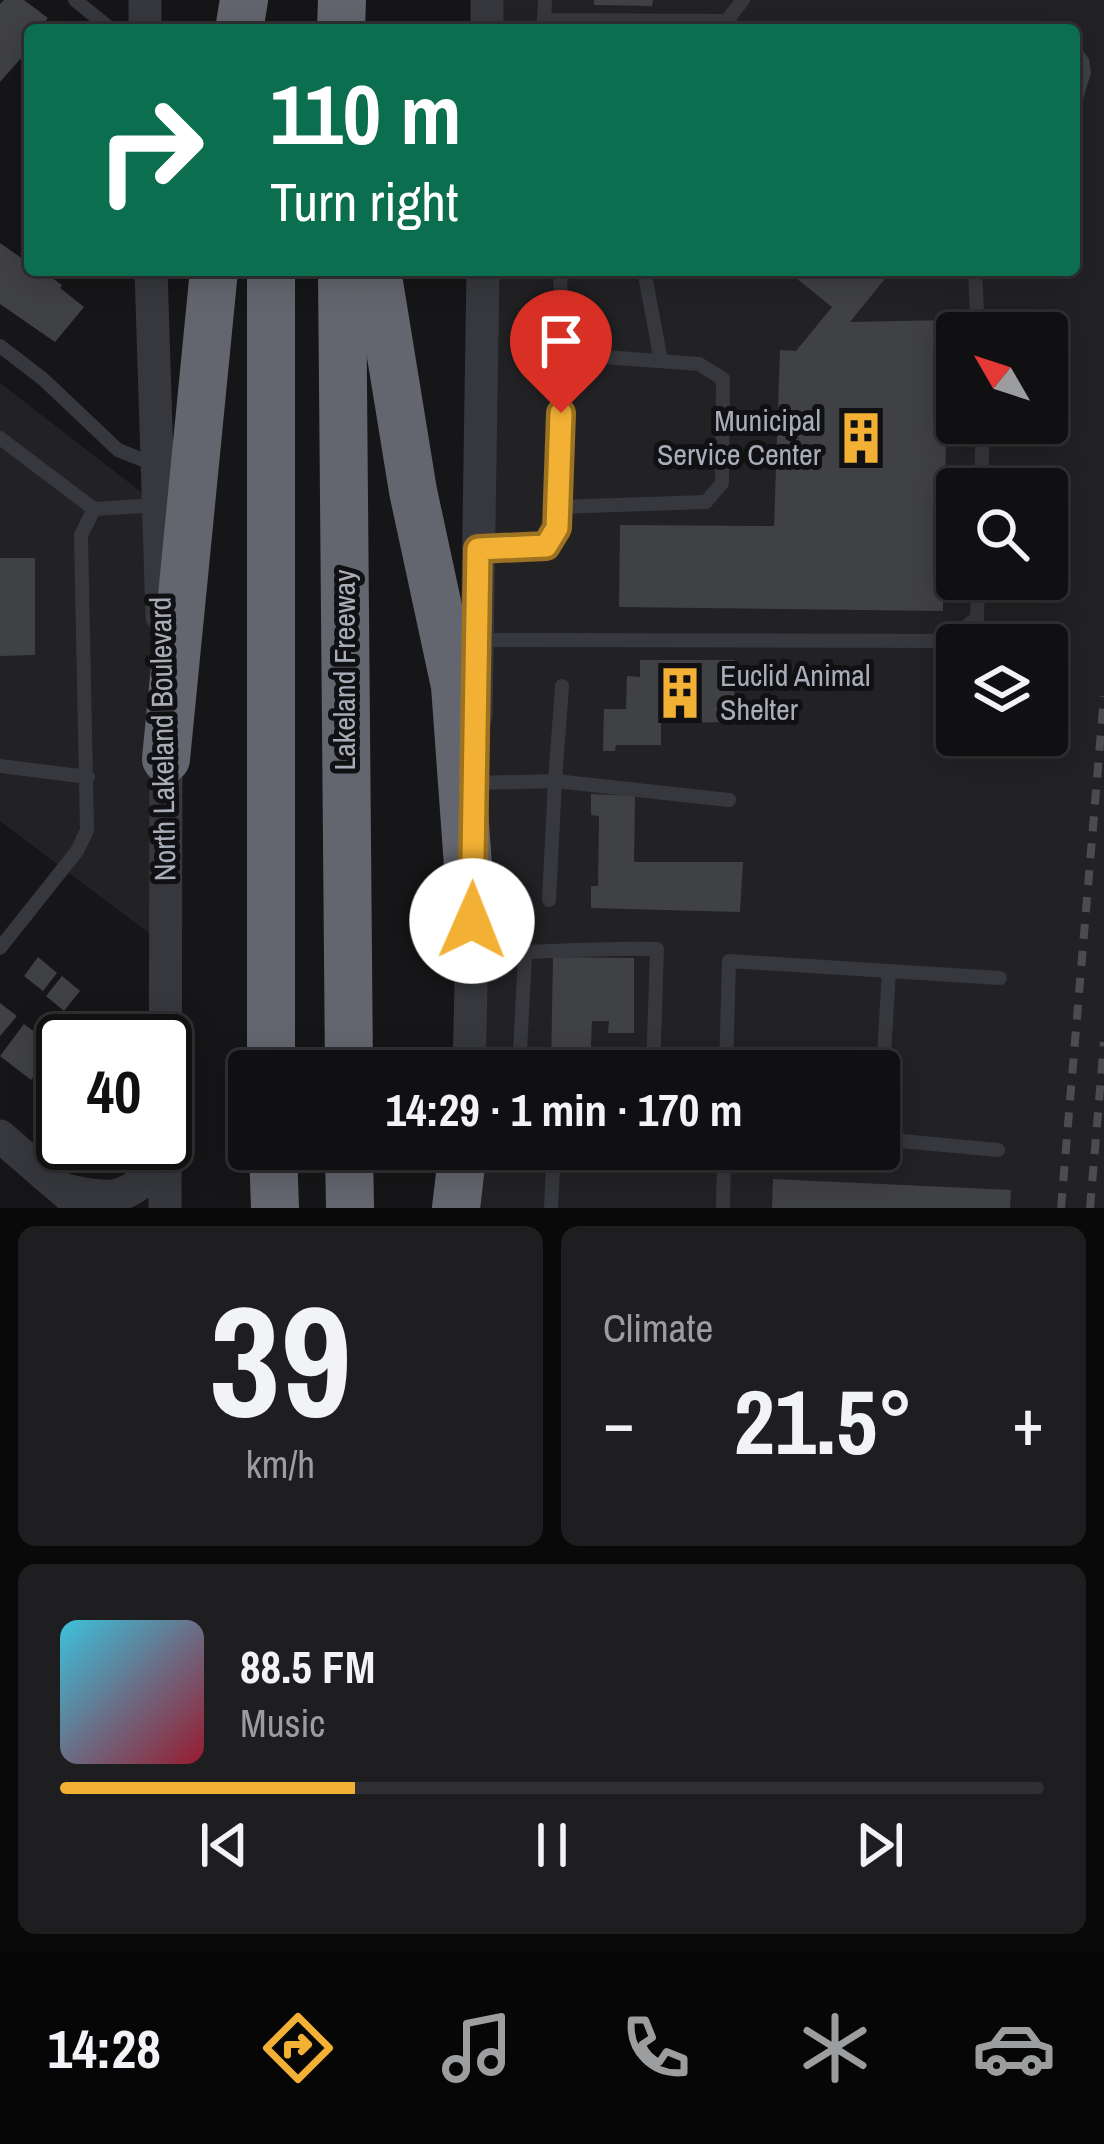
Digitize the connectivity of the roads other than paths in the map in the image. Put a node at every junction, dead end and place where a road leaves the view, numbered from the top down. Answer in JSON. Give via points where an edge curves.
{"nodes":[{"id":1,"x":75,"y":0,"type":"edge"},
{"id":2,"x":545,"y":0,"type":"edge"},
{"id":3,"x":105,"y":24,"type":"edge"},
{"id":4,"x":649,"y":24,"type":"edge"},
{"id":5,"x":151,"y":276,"type":"edge"},
{"id":6,"x":213,"y":276,"type":"edge"},
{"id":7,"x":271,"y":276,"type":"edge"},
{"id":8,"x":342,"y":276,"type":"edge"},
{"id":9,"x":378,"y":276,"type":"edge"},
{"id":10,"x":483,"y":276,"type":"edge"},
{"id":11,"x":560,"y":276,"type":"edge"},
{"id":12,"x":645,"y":276,"type":"edge"},
{"id":13,"x":975,"y":276,"type":"edge"},
{"id":14,"x":977,"y":312,"type":"edge"},
{"id":15,"x":0,"y":346,"type":"edge"},
{"id":16,"x":661,"y":361,"type":"junction"},
{"id":17,"x":563,"y":367,"type":"junction"},
{"id":18,"x":0,"y":438,"type":"edge"},
{"id":19,"x":157,"y":466,"type":"junction"},
{"id":20,"x":158,"y":505,"type":"junction"},
{"id":21,"x":558,"y":506,"type":"junction"},
{"id":22,"x":94,"y":508,"type":"junction"},
{"id":23,"x":478,"y":549,"type":"junction"},
{"id":24,"x":977,"y":600,"type":"edge"},
{"id":25,"x":477,"y":640,"type":"junction"},
{"id":26,"x":562,"y":686,"type":"dead end"},
{"id":27,"x":166,"y":759,"type":"junction"},
{"id":28,"x":0,"y":766,"type":"edge"},
{"id":29,"x":88,"y":777,"type":"junction"},
{"id":30,"x":555,"y":781,"type":"junction"},
{"id":31,"x":475,"y":783,"type":"junction"},
{"id":32,"x":729,"y":800,"type":"dead end"},
{"id":33,"x":549,"y":900,"type":"dead end"},
{"id":34,"x":472,"y":937,"type":"junction"},
{"id":35,"x":0,"y":948,"type":"edge"},
{"id":36,"x":525,"y":955,"type":"junction"},
{"id":37,"x":889,"y":971,"type":"junction"},
{"id":38,"x":1000,"y":978,"type":"dead end"},
{"id":39,"x":165,"y":1014,"type":"edge"},
{"id":40,"x":271,"y":1050,"type":"edge"},
{"id":41,"x":349,"y":1050,"type":"edge"},
{"id":42,"x":469,"y":1050,"type":"edge"},
{"id":43,"x":520,"y":1050,"type":"edge"},
{"id":44,"x":654,"y":1050,"type":"edge"},
{"id":45,"x":727,"y":1050,"type":"edge"},
{"id":46,"x":884,"y":1050,"type":"edge"},
{"id":47,"x":0,"y":1136,"type":"edge"},
{"id":48,"x":900,"y":1141,"type":"edge"},
{"id":49,"x":998,"y":1150,"type":"dead end"},
{"id":50,"x":158,"y":1170,"type":"edge"},
{"id":51,"x":165,"y":1170,"type":"edge"},
{"id":52,"x":274,"y":1170,"type":"edge"},
{"id":53,"x":349,"y":1170,"type":"edge"},
{"id":54,"x":462,"y":1170,"type":"edge"},
{"id":55,"x":467,"y":1170,"type":"edge"},
{"id":56,"x":553,"y":1170,"type":"edge"},
{"id":57,"x":724,"y":1170,"type":"edge"},
{"id":58,"x":75,"y":1199,"type":"edge"},
{"id":59,"x":166,"y":1208,"type":"edge"},
{"id":60,"x":275,"y":1208,"type":"edge"},
{"id":61,"x":350,"y":1208,"type":"edge"},
{"id":62,"x":456,"y":1208,"type":"edge"},
{"id":63,"x":469,"y":1208,"type":"edge"},
{"id":64,"x":551,"y":1208,"type":"edge"},
{"id":65,"x":724,"y":1208,"type":"edge"}],
"edges":[{"from":1,"to":3,"type":"lane"},
{"from":2,"to":4,"type":"lane","via":[[544,20]]},
{"from":5,"to":19,"type":"street","name":"North Lakeland Boulevard"},
{"from":6,"to":27,"type":"highway"},
{"from":7,"to":40,"type":"highway"},
{"from":8,"to":41,"type":"highway","name":"Lakeland Freeway"},
{"from":9,"to":34,"type":"highway","via":[[455,686]]},
{"from":10,"to":23,"type":"street"},
{"from":11,"to":17,"type":"lane"},
{"from":12,"to":16,"type":"lane"},
{"from":13,"to":14,"type":"lane"},
{"from":15,"to":19,"type":"lane","via":[[118,449]]},
{"from":16,"to":17,"type":"lane","via":[[577,355]]},
{"from":16,"to":21,"type":"lane","via":[[699,364],[723,379],[722,483],[706,502]]},
{"from":17,"to":21,"type":"lane"},
{"from":18,"to":22,"type":"lane"},
{"from":19,"to":20,"type":"street","name":"North Lakeland Boulevard"},
{"from":20,"to":22,"type":"lane"},
{"from":20,"to":27,"type":"street","name":"North Lakeland Boulevard"},
{"from":21,"to":23,"type":"lane","via":[[546,546]]},
{"from":22,"to":29,"type":"lane","via":[[81,535]]},
{"from":23,"to":25,"type":"street"},
{"from":24,"to":25,"type":"lane","via":[[977,618],[948,641]]},
{"from":25,"to":31,"type":"street"},
{"from":26,"to":30,"type":"lane"},
{"from":27,"to":39,"type":"street","name":"North Lakeland Boulevard"},
{"from":28,"to":29,"type":"lane"},
{"from":29,"to":35,"type":"lane","via":[[87,830],[77,851]]},
{"from":30,"to":31,"type":"lane"},
{"from":30,"to":32,"type":"lane"},
{"from":30,"to":33,"type":"lane"},
{"from":31,"to":34,"type":"street"},
{"from":34,"to":36,"type":"lane"},
{"from":34,"to":42,"type":"street"},
{"from":36,"to":43,"type":"lane"},
{"from":36,"to":44,"type":"lane","via":[[657,949]]},
{"from":37,"to":38,"type":"lane"},
{"from":37,"to":45,"type":"lane","via":[[729,961]]},
{"from":37,"to":46,"type":"lane"},
{"from":47,"to":58,"type":"street"},
{"from":48,"to":49,"type":"lane"},
{"from":50,"to":58,"type":"street","via":[[134,1190]]},
{"from":51,"to":59,"type":"street","name":"North Lakeland Boulevard"},
{"from":52,"to":60,"type":"highway"},
{"from":53,"to":61,"type":"highway"},
{"from":54,"to":62,"type":"highway"},
{"from":55,"to":63,"type":"street"},
{"from":56,"to":64,"type":"lane"},
{"from":57,"to":65,"type":"lane"}]}
